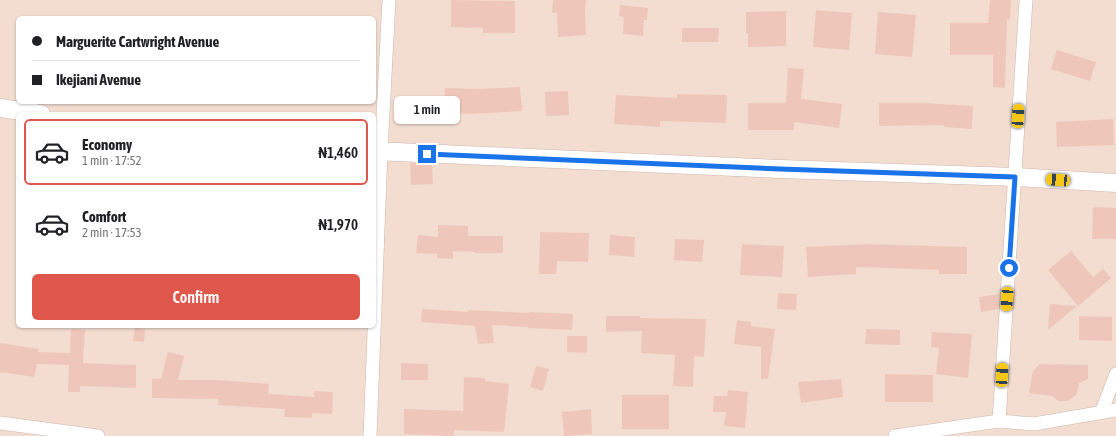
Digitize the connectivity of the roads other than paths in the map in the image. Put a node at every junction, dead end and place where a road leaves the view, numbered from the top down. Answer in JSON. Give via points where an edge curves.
{"nodes":[{"id":1,"x":390,"y":0,"type":"edge"},
{"id":2,"x":1026,"y":0,"type":"edge"},
{"id":3,"x":0,"y":108,"type":"edge"},
{"id":4,"x":27,"y":112,"type":"edge"},
{"id":5,"x":378,"y":152,"type":"edge"},
{"id":6,"x":1015,"y":177,"type":"junction"},
{"id":7,"x":1116,"y":183,"type":"edge"},
{"id":8,"x":376,"y":223,"type":"edge"},
{"id":9,"x":373,"y":328,"type":"edge"},
{"id":10,"x":1116,"y":374,"type":"edge"},
{"id":11,"x":1116,"y":410,"type":"edge"},
{"id":12,"x":1101,"y":413,"type":"junction"},
{"id":13,"x":999,"y":421,"type":"junction"},
{"id":14,"x":0,"y":423,"type":"edge"},
{"id":15,"x":98,"y":436,"type":"edge"},
{"id":16,"x":370,"y":436,"type":"edge"},
{"id":17,"x":895,"y":436,"type":"edge"}],
"edges":[{"from":1,"to":5,"type":"street"},
{"from":2,"to":6,"type":"street"},
{"from":3,"to":4,"type":"street"},
{"from":5,"to":6,"type":"street"},
{"from":5,"to":8,"type":"street"},
{"from":6,"to":7,"type":"street"},
{"from":6,"to":13,"type":"street"},
{"from":9,"to":16,"type":"street"},
{"from":10,"to":12,"type":"street"},
{"from":11,"to":12,"type":"street"},
{"from":12,"to":13,"type":"street","via":[[1034,424]]},
{"from":13,"to":17,"type":"street"},
{"from":14,"to":15,"type":"street"}]}
